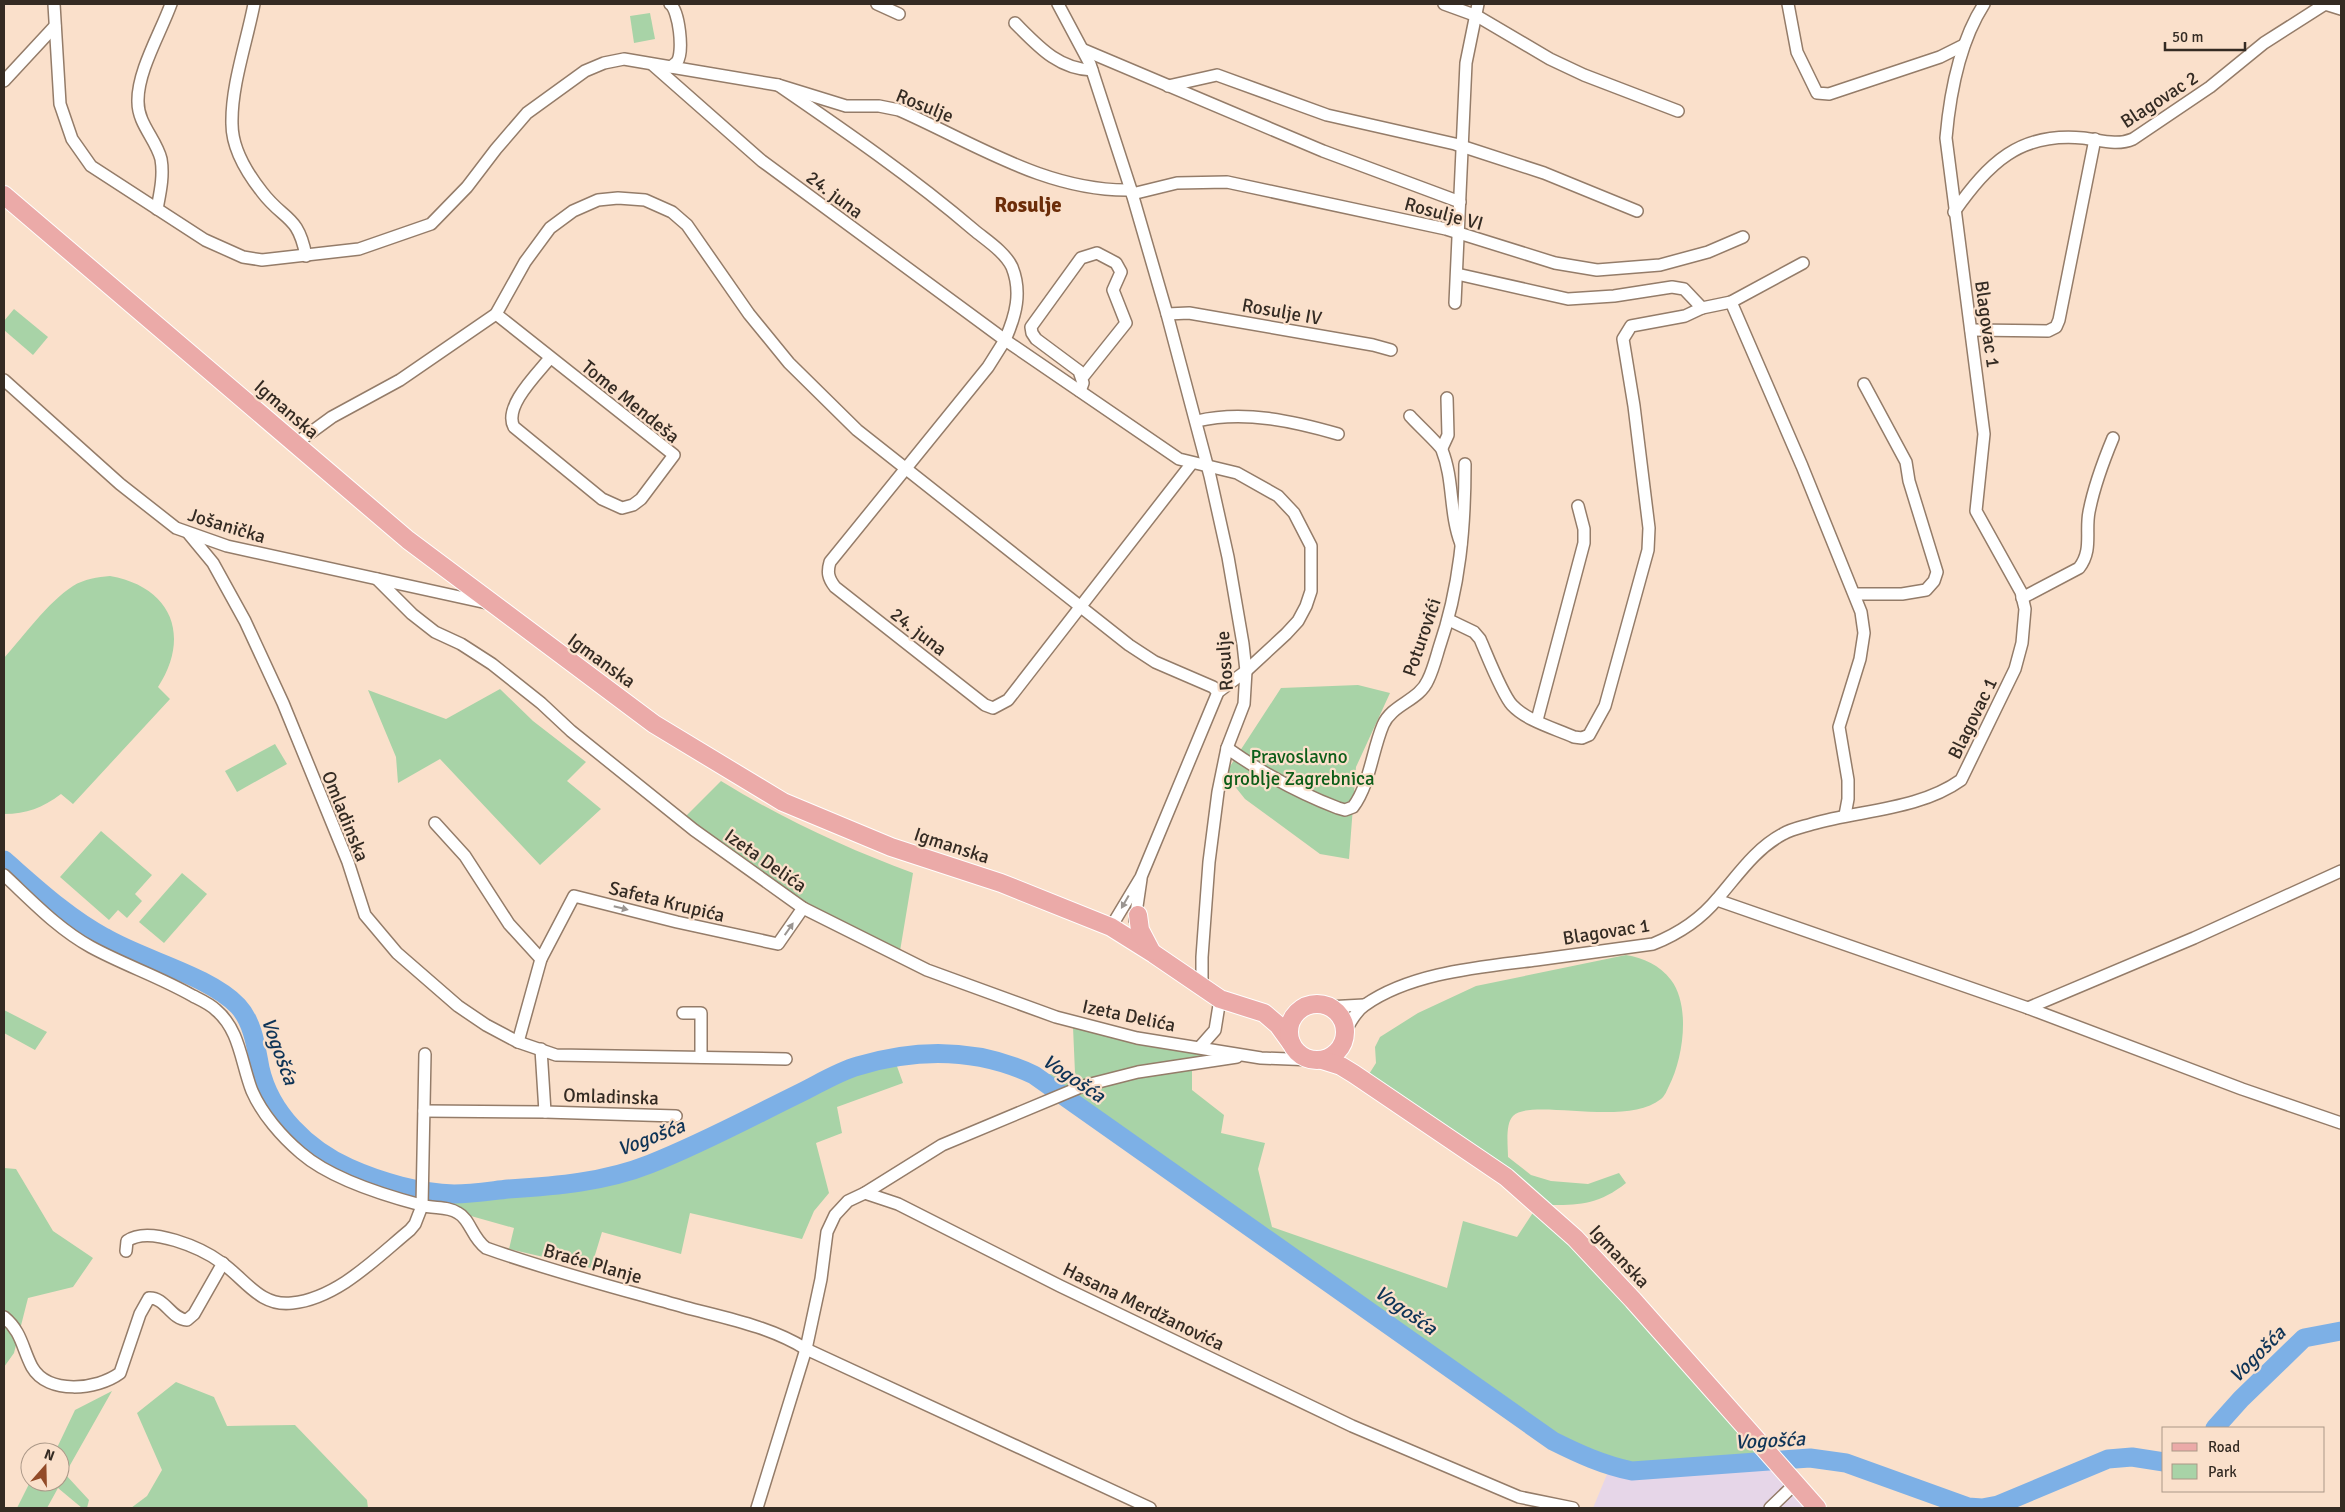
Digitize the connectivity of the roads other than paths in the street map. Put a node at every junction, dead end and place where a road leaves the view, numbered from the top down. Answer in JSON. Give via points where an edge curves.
{"nodes":[{"id":1,"x":54,"y":4,"type":"edge"},
{"id":2,"x":171,"y":4,"type":"edge"},
{"id":3,"x":254,"y":4,"type":"edge"},
{"id":4,"x":670,"y":4,"type":"edge"},
{"id":5,"x":877,"y":4,"type":"edge"},
{"id":6,"x":1444,"y":4,"type":"edge"},
{"id":7,"x":1478,"y":4,"type":"edge"},
{"id":8,"x":1788,"y":4,"type":"edge"},
{"id":9,"x":1984,"y":4,"type":"edge"},
{"id":10,"x":2325,"y":4,"type":"edge"},
{"id":11,"x":1060,"y":5,"type":"edge"},
{"id":12,"x":2341,"y":9,"type":"edge"},
{"id":13,"x":899,"y":14,"type":"dead end"},
{"id":14,"x":1477,"y":16,"type":"junction"},
{"id":15,"x":1015,"y":23,"type":"dead end"},
{"id":16,"x":55,"y":26,"type":"junction"},
{"id":17,"x":1964,"y":46,"type":"junction"},
{"id":18,"x":1084,"y":50,"type":"junction"},
{"id":19,"x":653,"y":64,"type":"junction"},
{"id":20,"x":670,"y":67,"type":"junction"},
{"id":21,"x":1092,"y":70,"type":"junction"},
{"id":22,"x":4,"y":81,"type":"edge"},
{"id":23,"x":778,"y":85,"type":"junction"},
{"id":24,"x":1168,"y":86,"type":"junction"},
{"id":25,"x":1678,"y":111,"type":"dead end"},
{"id":26,"x":2095,"y":140,"type":"junction"},
{"id":27,"x":1463,"y":147,"type":"junction"},
{"id":28,"x":1132,"y":192,"type":"junction"},
{"id":29,"x":4,"y":195,"type":"edge"},
{"id":30,"x":1460,"y":202,"type":"junction"},
{"id":31,"x":157,"y":209,"type":"junction"},
{"id":32,"x":1637,"y":211,"type":"dead end"},
{"id":33,"x":1954,"y":212,"type":"junction"},
{"id":34,"x":1460,"y":233,"type":"junction"},
{"id":35,"x":1743,"y":237,"type":"dead end"},
{"id":36,"x":306,"y":256,"type":"junction"},
{"id":37,"x":1803,"y":263,"type":"dead end"},
{"id":38,"x":1457,"y":274,"type":"junction"},
{"id":39,"x":1731,"y":302,"type":"junction"},
{"id":40,"x":1455,"y":303,"type":"dead end"},
{"id":41,"x":1702,"y":308,"type":"junction"},
{"id":42,"x":496,"y":314,"type":"junction"},
{"id":43,"x":1167,"y":314,"type":"junction"},
{"id":44,"x":1971,"y":330,"type":"junction"},
{"id":45,"x":1005,"y":340,"type":"junction"},
{"id":46,"x":1391,"y":350,"type":"dead end"},
{"id":47,"x":550,"y":358,"type":"junction"},
{"id":48,"x":1082,"y":378,"type":"junction"},
{"id":49,"x":4,"y":380,"type":"edge"},
{"id":50,"x":1864,"y":384,"type":"dead end"},
{"id":51,"x":1080,"y":391,"type":"junction"},
{"id":52,"x":1446,"y":398,"type":"dead end"},
{"id":53,"x":1410,"y":416,"type":"dead end"},
{"id":54,"x":1197,"y":421,"type":"junction"},
{"id":55,"x":1338,"y":434,"type":"dead end"},
{"id":56,"x":2113,"y":438,"type":"dead end"},
{"id":57,"x":295,"y":444,"type":"junction"},
{"id":58,"x":1442,"y":448,"type":"junction"},
{"id":59,"x":1192,"y":463,"type":"junction"},
{"id":60,"x":1465,"y":464,"type":"dead end"},
{"id":61,"x":1207,"y":465,"type":"junction"},
{"id":62,"x":906,"y":469,"type":"junction"},
{"id":63,"x":1578,"y":506,"type":"dead end"},
{"id":64,"x":189,"y":534,"type":"junction"},
{"id":65,"x":1463,"y":547,"type":"junction"},
{"id":66,"x":377,"y":579,"type":"junction"},
{"id":67,"x":1855,"y":594,"type":"junction"},
{"id":68,"x":2022,"y":598,"type":"junction"},
{"id":69,"x":491,"y":604,"type":"junction"},
{"id":70,"x":1081,"y":608,"type":"junction"},
{"id":71,"x":1448,"y":620,"type":"junction"},
{"id":72,"x":1246,"y":671,"type":"junction"},
{"id":73,"x":1218,"y":692,"type":"junction"},
{"id":74,"x":1537,"y":720,"type":"junction"},
{"id":75,"x":1228,"y":748,"type":"junction"},
{"id":76,"x":1845,"y":815,"type":"junction"},
{"id":77,"x":435,"y":823,"type":"dead end"},
{"id":78,"x":2341,"y":871,"type":"edge"},
{"id":79,"x":4,"y":875,"type":"edge"},
{"id":80,"x":1142,"y":877,"type":"junction"},
{"id":81,"x":1717,"y":900,"type":"junction"},
{"id":82,"x":803,"y":908,"type":"junction"},
{"id":83,"x":1138,"y":915,"type":"junction"},
{"id":84,"x":1111,"y":927,"type":"junction"},
{"id":85,"x":1128,"y":937,"type":"junction"},
{"id":86,"x":1152,"y":952,"type":"junction"},
{"id":87,"x":541,"y":959,"type":"junction"},
{"id":88,"x":1202,"y":988,"type":"junction"},
{"id":89,"x":1220,"y":999,"type":"junction"},
{"id":90,"x":1364,"y":1005,"type":"junction"},
{"id":91,"x":1327,"y":1006,"type":"junction"},
{"id":92,"x":1302,"y":1008,"type":"junction"},
{"id":93,"x":2028,"y":1008,"type":"junction"},
{"id":94,"x":1264,"y":1013,"type":"junction"},
{"id":95,"x":683,"y":1014,"type":"dead end"},
{"id":96,"x":1343,"y":1038,"type":"junction"},
{"id":97,"x":518,"y":1042,"type":"junction"},
{"id":98,"x":1291,"y":1045,"type":"junction"},
{"id":99,"x":1200,"y":1047,"type":"junction"},
{"id":100,"x":541,"y":1050,"type":"junction"},
{"id":101,"x":425,"y":1054,"type":"dead end"},
{"id":102,"x":1246,"y":1056,"type":"junction"},
{"id":103,"x":701,"y":1057,"type":"junction"},
{"id":104,"x":786,"y":1059,"type":"dead end"},
{"id":105,"x":1278,"y":1059,"type":"junction"},
{"id":106,"x":1318,"y":1060,"type":"junction"},
{"id":107,"x":1354,"y":1074,"type":"junction"},
{"id":108,"x":424,"y":1111,"type":"junction"},
{"id":109,"x":545,"y":1112,"type":"junction"},
{"id":110,"x":676,"y":1116,"type":"dead end"},
{"id":111,"x":2341,"y":1123,"type":"edge"},
{"id":112,"x":865,"y":1193,"type":"junction"},
{"id":113,"x":422,"y":1201,"type":"junction"},
{"id":114,"x":126,"y":1251,"type":"dead end"},
{"id":115,"x":223,"y":1263,"type":"junction"},
{"id":116,"x":4,"y":1317,"type":"edge"},
{"id":117,"x":806,"y":1349,"type":"junction"},
{"id":118,"x":1796,"y":1484,"type":"junction"},
{"id":119,"x":1517,"y":1503,"type":"edge"},
{"id":120,"x":757,"y":1508,"type":"edge"},
{"id":121,"x":1150,"y":1508,"type":"edge"},
{"id":122,"x":1573,"y":1508,"type":"edge"},
{"id":123,"x":1770,"y":1508,"type":"edge"},
{"id":124,"x":1817,"y":1508,"type":"edge"}],
"edges":[{"from":1,"to":16,"type":"street","name":"Rosulje"},
{"from":2,"to":31,"type":"street","via":[[139,86],[142,123],[161,158]]},
{"from":3,"to":36,"type":"street","via":[[236,86],[232,124],[242,165],[264,194],[292,220],[303,237]]},
{"from":4,"to":20,"type":"street","via":[[676,9],[681,47],[677,62]]},
{"from":5,"to":13,"type":"street"},
{"from":6,"to":14,"type":"street"},
{"from":7,"to":14,"type":"street"},
{"from":8,"to":17,"type":"street","via":[[1797,52],[1817,93],[1829,94]]},
{"from":9,"to":17,"type":"street","name":"Blagovac 1"},
{"from":10,"to":12,"type":"street","name":"Blagovac 2"},
{"from":10,"to":26,"type":"street","name":"Blagovac 2","via":[[2264,43],[2210,87],[2133,139],[2119,143]]},
{"from":11,"to":18,"type":"street","name":"Rosulje"},
{"from":14,"to":25,"type":"street","via":[[1550,59],[1608,86]]},
{"from":14,"to":27,"type":"street","via":[[1466,63]]},
{"from":15,"to":21,"type":"street","via":[[1043,51],[1061,63]]},
{"from":16,"to":22,"type":"street"},
{"from":16,"to":31,"type":"street","name":"Rosulje","via":[[60,104],[72,139],[90,166]]},
{"from":17,"to":33,"type":"street","name":"Blagovac 1","via":[[1949,109],[1946,138]]},
{"from":18,"to":21,"type":"street","name":"Rosulje"},
{"from":18,"to":24,"type":"street"},
{"from":19,"to":20,"type":"street","name":"Rosulje"},
{"from":19,"to":36,"type":"street","name":"Rosulje","via":[[624,59],[585,70],[527,113],[467,187],[431,224],[359,249]]},
{"from":19,"to":45,"type":"street","name":"24. juna","via":[[762,161]]},
{"from":20,"to":23,"type":"street","name":"Rosulje"},
{"from":21,"to":28,"type":"street","name":"Rosulje"},
{"from":23,"to":28,"type":"street","name":"Rosulje","via":[[846,106],[899,110],[1017,165],[1064,183]]},
{"from":23,"to":45,"type":"street","name":"24. juna","via":[[934,195],[1011,264],[1018,285],[1018,301]]},
{"from":24,"to":27,"type":"street","via":[[1217,75],[1328,115]]},
{"from":24,"to":30,"type":"street","via":[[1323,151]]},
{"from":26,"to":33,"type":"street","name":"Blagovac 2","via":[[2060,136],[2034,142],[2010,153],[1977,180]]},
{"from":26,"to":44,"type":"street","via":[[2056,327],[2048,331]]},
{"from":27,"to":30,"type":"street"},
{"from":27,"to":32,"type":"street","via":[[1544,173]]},
{"from":28,"to":34,"type":"street","name":"Rosulje VI","via":[[1176,183],[1228,182]]},
{"from":28,"to":43,"type":"street","name":"Rosulje"},
{"from":29,"to":57,"type":"main road","name":"Igmanska"},
{"from":30,"to":34,"type":"street"},
{"from":31,"to":36,"type":"street","name":"Rosulje","via":[[205,240],[242,257],[262,260]]},
{"from":33,"to":44,"type":"street","name":"Blagovac 1"},
{"from":34,"to":35,"type":"street","name":"Rosulje VI","via":[[1555,263],[1598,270],[1660,265],[1708,252]]},
{"from":34,"to":38,"type":"street"},
{"from":37,"to":39,"type":"street"},
{"from":38,"to":40,"type":"street"},
{"from":38,"to":41,"type":"street","via":[[1568,300],[1672,287],[1684,289]]},
{"from":39,"to":41,"type":"street"},
{"from":39,"to":67,"type":"street"},
{"from":41,"to":74,"type":"street","via":[[1685,316],[1630,326],[1626,331],[1623,339],[1649,528],[1648,550],[1605,706],[1593,730],[1582,738]]},
{"from":42,"to":47,"type":"street","name":"Tome Mendeša"},
{"from":42,"to":57,"type":"street","via":[[400,380],[332,418]]},
{"from":42,"to":62,"type":"street","via":[[525,262],[550,228],[572,211],[598,200],[652,202],[672,212],[687,225],[749,314],[789,363],[857,430]]},
{"from":43,"to":46,"type":"street","name":"Rosulje IV","via":[[1189,312]]},
{"from":43,"to":54,"type":"street","name":"Rosulje"},
{"from":44,"to":68,"type":"street","name":"Blagovac 1","via":[[1984,434],[1976,512]]},
{"from":45,"to":51,"type":"street"},
{"from":45,"to":62,"type":"street","name":"24. juna","via":[[988,367]]},
{"from":47,"to":47,"type":"street","name":"Tome Mendeša","via":[[516,402],[511,413],[514,427],[602,499],[622,508],[633,505],[674,455]]},
{"from":48,"to":48,"type":"street","via":[[1079,371],[1036,339],[1031,326],[1081,258],[1097,253],[1116,263],[1122,272],[1113,290],[1126,323]]},
{"from":48,"to":51,"type":"street"},
{"from":49,"to":64,"type":"street","name":"Jošanička","via":[[127,490],[164,520]]},
{"from":50,"to":67,"type":"street","via":[[1906,462],[1937,572],[1926,590],[1902,594]]},
{"from":51,"to":59,"type":"street","via":[[1179,459]]},
{"from":52,"to":58,"type":"street","via":[[1448,435]]},
{"from":53,"to":58,"type":"street"},
{"from":54,"to":55,"type":"street","via":[[1238,416],[1309,426]]},
{"from":54,"to":61,"type":"street","name":"Rosulje"},
{"from":56,"to":68,"type":"street","via":[[2088,514],[2089,547],[2084,561],[2079,568]]},
{"from":57,"to":69,"type":"main road","name":"Igmanska","via":[[408,540]]},
{"from":58,"to":65,"type":"street","via":[[1453,520]]},
{"from":59,"to":61,"type":"street"},
{"from":59,"to":70,"type":"street"},
{"from":60,"to":65,"type":"street","name":"Poturovići"},
{"from":61,"to":72,"type":"street","name":"Rosulje","via":[[1228,557]]},
{"from":61,"to":72,"type":"street","via":[[1236,474],[1278,496],[1294,512],[1311,546],[1311,591],[1306,606],[1298,621]]},
{"from":62,"to":70,"type":"street","via":[[1036,569]]},
{"from":62,"to":70,"type":"street","name":"24. juna","via":[[830,562],[829,580],[842,593],[993,708],[1008,700]]},
{"from":63,"to":74,"type":"street","via":[[1584,543]]},
{"from":64,"to":66,"type":"street","name":"Jošanička"},
{"from":64,"to":97,"type":"street","name":"Omladinska","via":[[213,563],[245,621],[283,703],[348,862],[365,915],[397,953],[458,1006],[486,1026]]},
{"from":65,"to":71,"type":"street","name":"Poturovići"},
{"from":66,"to":69,"type":"street","name":"Jošanička"},
{"from":66,"to":82,"type":"street","name":"Izeta Delića","via":[[435,632],[492,664],[694,830]]},
{"from":67,"to":76,"type":"street","via":[[1864,633],[1860,659],[1839,727],[1848,780]]},
{"from":68,"to":76,"type":"street","name":"Blagovac 1","via":[[2025,622],[2015,669],[1961,780],[1923,798]]},
{"from":69,"to":84,"type":"main road","name":"Igmanska","via":[[654,724],[783,802],[891,847],[1001,883]]},
{"from":70,"to":73,"type":"street","via":[[1155,662]]},
{"from":71,"to":74,"type":"street","via":[[1474,632],[1511,704]]},
{"from":71,"to":75,"type":"street","name":"Poturovići","via":[[1428,682],[1395,708],[1383,725],[1365,782],[1353,807],[1338,808],[1298,790],[1251,766]]},
{"from":72,"to":73,"type":"street"},
{"from":72,"to":75,"type":"street","name":"Rosulje","via":[[1244,704]]},
{"from":73,"to":80,"type":"street"},
{"from":75,"to":88,"type":"street","name":"Rosulje","via":[[1218,792],[1209,862]]},
{"from":76,"to":81,"type":"street","name":"Blagovac 1","via":[[1784,833],[1768,843],[1752,856]]},
{"from":77,"to":87,"type":"street","via":[[465,856],[509,924]]},
{"from":78,"to":93,"type":"street"},
{"from":79,"to":113,"type":"street","name":"Braće Planje","via":[[61,928],[91,947],[215,1009],[230,1024],[252,1091],[261,1108],[301,1153],[333,1173]]},
{"from":80,"to":83,"type":"street"},
{"from":80,"to":84,"type":"street","one_way":true},
{"from":81,"to":90,"type":"street","name":"Blagovac 1","via":[[1674,936],[1653,944],[1464,969],[1425,978]]},
{"from":81,"to":93,"type":"street"},
{"from":87,"to":82,"type":"street","name":"Safeta Krupića","one_way":true,"via":[[574,896],[778,944]]},
{"from":82,"to":99,"type":"street","name":"Izeta Delića","via":[[926,970],[1056,1017],[1137,1038]]},
{"from":83,"to":85,"type":"street"},
{"from":83,"to":86,"type":"main road","via":[[1140,930]]},
{"from":84,"to":85,"type":"main road","name":"Igmanska"},
{"from":85,"to":86,"type":"main road","name":"Igmanska"},
{"from":86,"to":88,"type":"main road","name":"Igmanska"},
{"from":87,"to":97,"type":"street","name":"Safeta Krupića"},
{"from":88,"to":89,"type":"main road","name":"Igmanska"},
{"from":89,"to":94,"type":"main road","name":"Igmanska"},
{"from":89,"to":99,"type":"street","via":[[1215,1030]]},
{"from":90,"to":91,"type":"street"},
{"from":90,"to":96,"type":"street","name":"Blagovac 1","via":[[1354,1015]]},
{"from":91,"to":92,"type":"main road"},
{"from":91,"to":96,"type":"main road","via":[[1340,1016]]},
{"from":92,"to":94,"type":"main road","name":"Igmanska"},
{"from":92,"to":98,"type":"main road","via":[[1290,1024]]},
{"from":93,"to":111,"type":"street"},
{"from":94,"to":98,"type":"main road","name":"Igmanska","via":[[1278,1024]]},
{"from":95,"to":103,"type":"street","via":[[701,1013]]},
{"from":96,"to":106,"type":"main road","via":[[1337,1052]]},
{"from":96,"to":107,"type":"main road","name":"Igmanska","via":[[1343,1053]]},
{"from":97,"to":100,"type":"street","name":"Omladinska"},
{"from":98,"to":105,"type":"street"},
{"from":98,"to":106,"type":"main road","via":[[1298,1053]]},
{"from":99,"to":102,"type":"street","name":"Izeta Delića"},
{"from":100,"to":103,"type":"street","name":"Omladinska","via":[[556,1055]]},
{"from":100,"to":109,"type":"street","name":"Omladinska"},
{"from":101,"to":108,"type":"street"},
{"from":102,"to":105,"type":"street","name":"Izeta Delića"},
{"from":102,"to":112,"type":"street","via":[[1138,1072],[1084,1086],[942,1145]]},
{"from":103,"to":104,"type":"street","name":"Omladinska"},
{"from":105,"to":106,"type":"street","name":"Izeta Delića"},
{"from":106,"to":107,"type":"main road","name":"Igmanska","via":[[1336,1064]]},
{"from":107,"to":118,"type":"main road","name":"Igmanska","via":[[1498,1172],[1553,1218],[1633,1300]]},
{"from":108,"to":109,"type":"street","name":"Omladinska"},
{"from":108,"to":113,"type":"street"},
{"from":109,"to":110,"type":"street","name":"Omladinska"},
{"from":112,"to":117,"type":"street","via":[[848,1200],[835,1215],[827,1232]]},
{"from":112,"to":119,"type":"street","name":"Hasana Merdžanovića","via":[[898,1204],[1060,1286]]},
{"from":113,"to":115,"type":"street","via":[[410,1230],[351,1279],[300,1302],[289,1304],[256,1294]]},
{"from":113,"to":117,"type":"street","name":"Braće Planje","via":[[460,1213],[481,1244],[495,1251],[762,1328]]},
{"from":114,"to":115,"type":"street","via":[[127,1241],[134,1236],[151,1234],[193,1247]]},
{"from":115,"to":116,"type":"street","via":[[194,1314],[187,1320],[181,1320],[158,1299],[150,1298],[140,1314],[120,1374],[99,1383],[60,1386],[43,1379],[33,1369],[25,1346]]},
{"from":117,"to":120,"type":"street"},
{"from":117,"to":121,"type":"street","name":"Braće Planje"},
{"from":118,"to":123,"type":"street"},
{"from":118,"to":124,"type":"main road","name":"Igmanska"},
{"from":119,"to":122,"type":"street","name":"Hasana Merdžanovića"}]}
